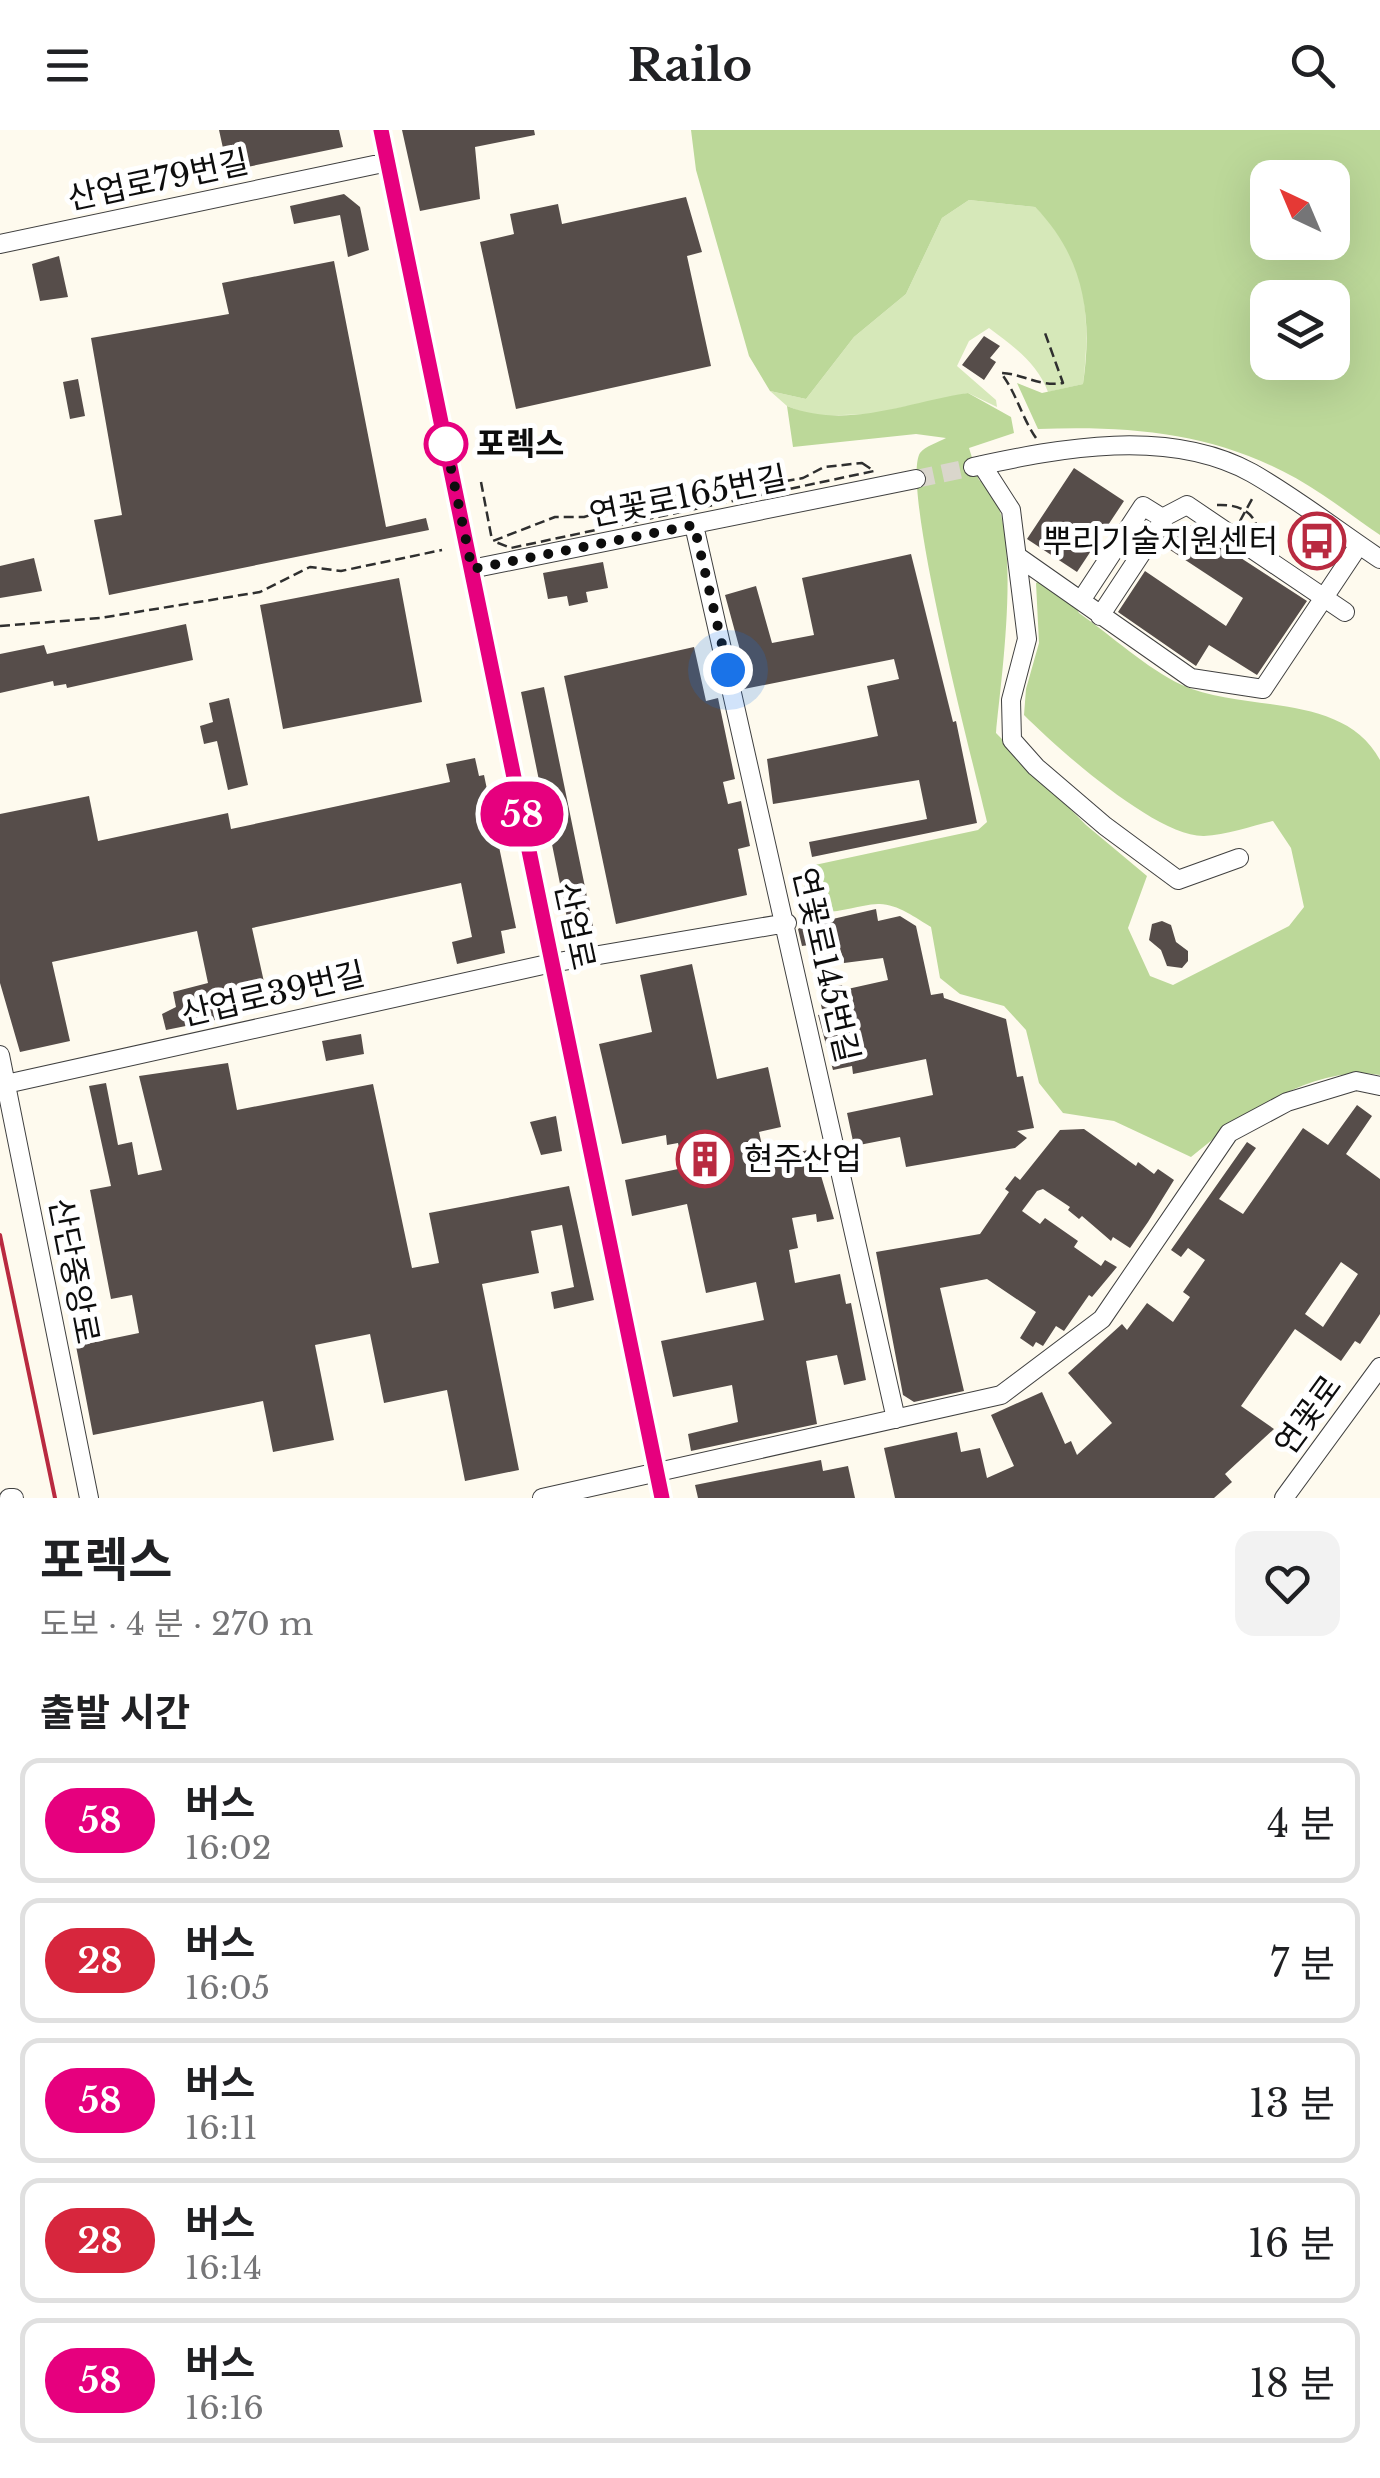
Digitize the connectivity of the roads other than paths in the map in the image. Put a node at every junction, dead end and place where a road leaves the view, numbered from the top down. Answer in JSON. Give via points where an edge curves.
{"nodes":[{"id":1,"x":381,"y":130,"type":"edge"},
{"id":2,"x":388,"y":162,"type":"junction"},
{"id":3,"x":0,"y":244,"type":"edge"},
{"id":4,"x":916,"y":480,"type":"tunnel mouth"},
{"id":5,"x":1164,"y":519,"type":"junction"},
{"id":6,"x":694,"y":525,"type":"junction"},
{"id":7,"x":1358,"y":545,"type":"junction"},
{"id":8,"x":1016,"y":556,"type":"junction"},
{"id":9,"x":1380,"y":559,"type":"edge"},
{"id":10,"x":472,"y":569,"type":"junction"},
{"id":11,"x":1082,"y":598,"type":"junction"},
{"id":12,"x":1324,"y":598,"type":"junction"},
{"id":13,"x":1345,"y":612,"type":"dead end"},
{"id":14,"x":1100,"y":616,"type":"junction"},
{"id":15,"x":1239,"y":858,"type":"dead end"},
{"id":16,"x":787,"y":922,"type":"junction"},
{"id":17,"x":552,"y":963,"type":"junction"},
{"id":18,"x":0,"y":1055,"type":"edge"},
{"id":19,"x":6,"y":1084,"type":"junction"},
{"id":20,"x":1380,"y":1086,"type":"edge"},
{"id":21,"x":1380,"y":1367,"type":"edge"},
{"id":22,"x":896,"y":1419,"type":"junction"},
{"id":23,"x":657,"y":1473,"type":"junction"},
{"id":24,"x":89,"y":1498,"type":"edge"},
{"id":25,"x":542,"y":1498,"type":"edge"},
{"id":26,"x":662,"y":1498,"type":"edge"},
{"id":27,"x":1284,"y":1498,"type":"edge"}],
"edges":[{"from":1,"to":2,"type":"street","name":"산업로"},
{"from":2,"to":3,"type":"street","name":"산업로79번길"},
{"from":2,"to":10,"type":"street","name":"산업로"},
{"from":4,"to":6,"type":"street","name":"연꽃로165번길"},
{"from":5,"to":11,"type":"street","via":[[1143,506]]},
{"from":5,"to":12,"type":"street","via":[[1187,505]]},
{"from":5,"to":14,"type":"street"},
{"from":6,"to":10,"type":"street","name":"연꽃로165번길"},
{"from":6,"to":16,"type":"street","name":"연꽃로145번길"},
{"from":7,"to":8,"type":"street","via":[[1250,472],[1178,448],[1046,451],[978,466],[1011,510]]},
{"from":7,"to":9,"type":"street"},
{"from":7,"to":12,"type":"street"},
{"from":8,"to":11,"type":"street"},
{"from":8,"to":15,"type":"street","via":[[1028,639],[1011,700],[1012,740],[1105,826],[1178,880]]},
{"from":10,"to":17,"type":"street","name":"산업로"},
{"from":11,"to":14,"type":"street"},
{"from":12,"to":13,"type":"street"},
{"from":12,"to":14,"type":"street","via":[[1263,689],[1192,678]]},
{"from":16,"to":17,"type":"street","name":"산업로39번길"},
{"from":16,"to":22,"type":"street","name":"연꽃로145번길"},
{"from":17,"to":19,"type":"street","name":"산업로39번길"},
{"from":17,"to":23,"type":"street","name":"산업로"},
{"from":18,"to":19,"type":"street","name":"산단중앙로"},
{"from":19,"to":24,"type":"street","name":"산단중앙로"},
{"from":20,"to":22,"type":"street","via":[[1356,1081],[1287,1102],[1228,1134],[1102,1319],[1078,1340],[1001,1396]]},
{"from":21,"to":27,"type":"street","name":"연꽃로"},
{"from":22,"to":23,"type":"street"},
{"from":23,"to":25,"type":"street"},
{"from":23,"to":26,"type":"street","name":"산업로"}]}
